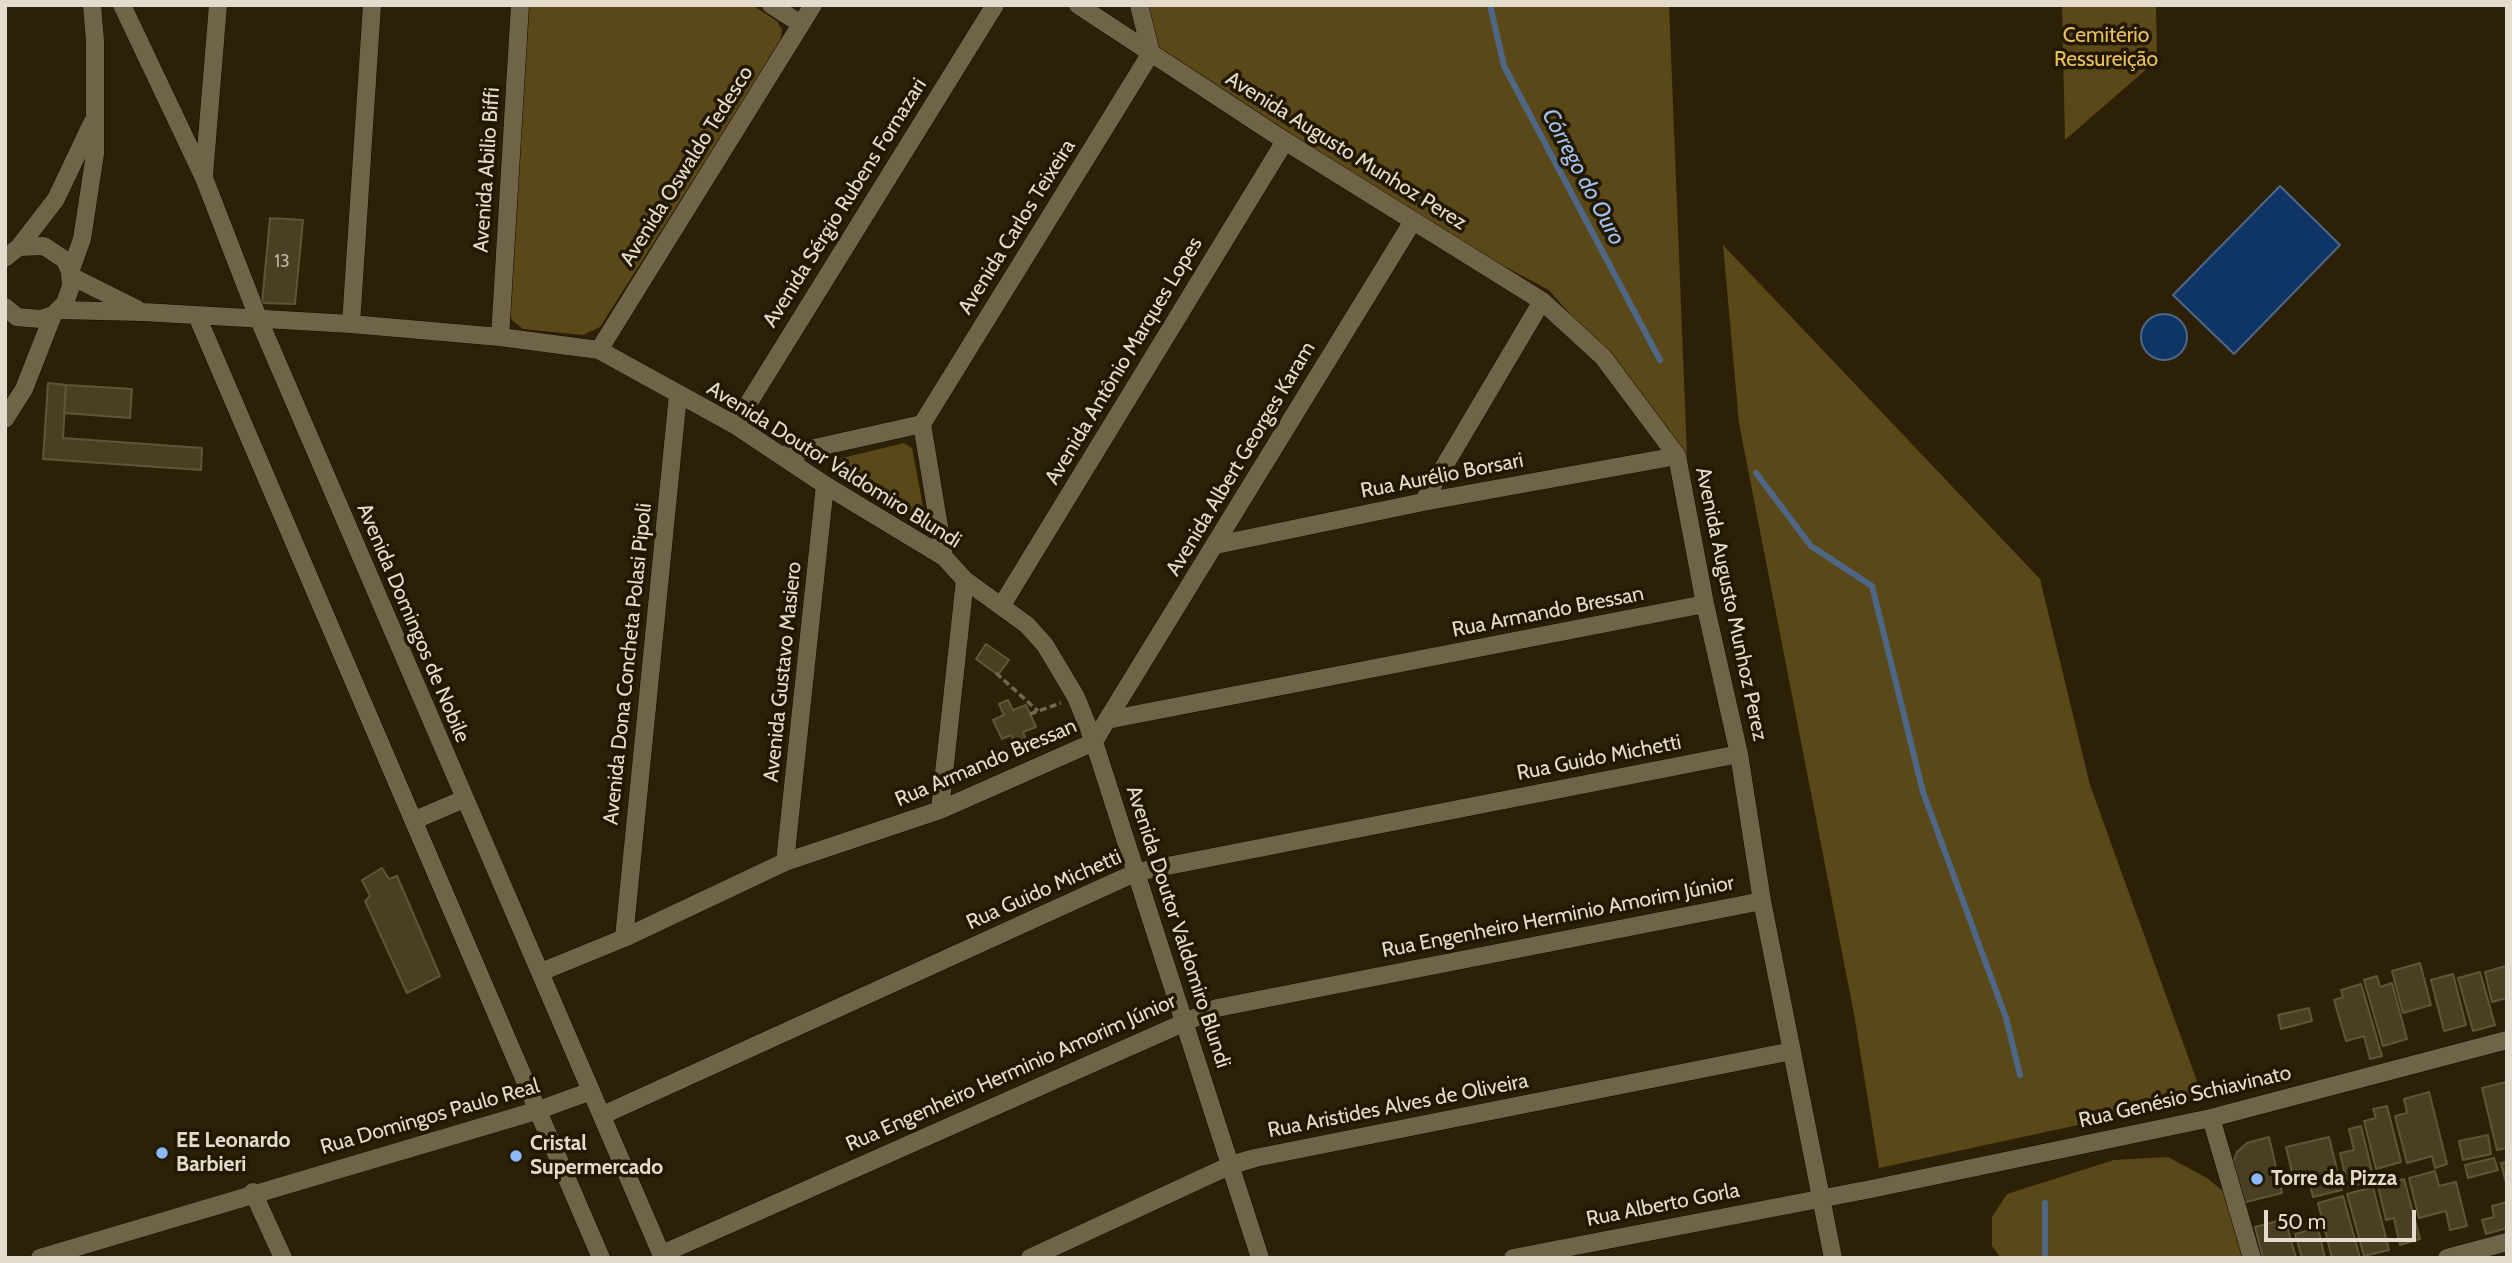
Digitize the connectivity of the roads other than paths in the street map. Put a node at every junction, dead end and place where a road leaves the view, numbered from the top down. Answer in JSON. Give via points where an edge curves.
{"nodes":[{"id":1,"x":92,"y":5,"type":"edge"},
{"id":2,"x":122,"y":5,"type":"edge"},
{"id":3,"x":218,"y":5,"type":"edge"},
{"id":4,"x":372,"y":5,"type":"edge"},
{"id":5,"x":520,"y":5,"type":"edge"},
{"id":6,"x":771,"y":5,"type":"edge"},
{"id":7,"x":813,"y":5,"type":"edge"},
{"id":8,"x":995,"y":5,"type":"edge"},
{"id":9,"x":1078,"y":5,"type":"edge"},
{"id":10,"x":1139,"y":5,"type":"edge"},
{"id":11,"x":801,"y":24,"type":"junction"},
{"id":12,"x":1151,"y":53,"type":"junction"},
{"id":13,"x":95,"y":117,"type":"junction"},
{"id":14,"x":1285,"y":141,"type":"junction"},
{"id":15,"x":204,"y":178,"type":"junction"},
{"id":16,"x":1413,"y":221,"type":"junction"},
{"id":17,"x":12,"y":253,"type":"edge"},
{"id":18,"x":71,"y":274,"type":"junction"},
{"id":19,"x":1542,"y":301,"type":"junction"},
{"id":20,"x":5,"y":307,"type":"edge"},
{"id":21,"x":144,"y":312,"type":"junction"},
{"id":22,"x":56,"y":313,"type":"junction"},
{"id":23,"x":197,"y":316,"type":"junction"},
{"id":24,"x":259,"y":320,"type":"junction"},
{"id":25,"x":351,"y":324,"type":"junction"},
{"id":26,"x":500,"y":337,"type":"junction"},
{"id":27,"x":600,"y":350,"type":"junction"},
{"id":28,"x":678,"y":395,"type":"junction"},
{"id":29,"x":5,"y":419,"type":"edge"},
{"id":30,"x":735,"y":425,"type":"junction"},
{"id":31,"x":922,"y":425,"type":"junction"},
{"id":32,"x":783,"y":455,"type":"junction"},
{"id":33,"x":1677,"y":457,"type":"junction"},
{"id":34,"x":825,"y":485,"type":"junction"},
{"id":35,"x":1423,"y":502,"type":"junction"},
{"id":36,"x":1216,"y":545,"type":"junction"},
{"id":37,"x":944,"y":557,"type":"junction"},
{"id":38,"x":965,"y":580,"type":"junction"},
{"id":39,"x":1705,"y":604,"type":"junction"},
{"id":40,"x":1002,"y":605,"type":"junction"},
{"id":41,"x":1107,"y":720,"type":"junction"},
{"id":42,"x":1094,"y":742,"type":"junction"},
{"id":43,"x":1739,"y":754,"type":"junction"},
{"id":44,"x":464,"y":799,"type":"junction"},
{"id":45,"x":940,"y":810,"type":"junction"},
{"id":46,"x":415,"y":820,"type":"junction"},
{"id":47,"x":785,"y":862,"type":"junction"},
{"id":48,"x":1137,"y":872,"type":"junction"},
{"id":49,"x":1762,"y":901,"type":"junction"},
{"id":50,"x":624,"y":939,"type":"junction"},
{"id":51,"x":541,"y":972,"type":"junction"},
{"id":52,"x":1185,"y":1020,"type":"junction"},
{"id":53,"x":2507,"y":1040,"type":"edge"},
{"id":54,"x":1792,"y":1051,"type":"junction"},
{"id":55,"x":592,"y":1091,"type":"junction"},
{"id":56,"x":539,"y":1110,"type":"junction"},
{"id":57,"x":603,"y":1115,"type":"junction"},
{"id":58,"x":2211,"y":1118,"type":"junction"},
{"id":59,"x":1231,"y":1165,"type":"junction"},
{"id":60,"x":253,"y":1192,"type":"junction"},
{"id":61,"x":1822,"y":1196,"type":"junction"},
{"id":62,"x":2507,"y":1242,"type":"edge"},
{"id":63,"x":662,"y":1256,"type":"edge"},
{"id":64,"x":40,"y":1258,"type":"edge"},
{"id":65,"x":283,"y":1258,"type":"edge"},
{"id":66,"x":601,"y":1258,"type":"edge"},
{"id":67,"x":1030,"y":1258,"type":"edge"},
{"id":68,"x":1260,"y":1258,"type":"edge"},
{"id":69,"x":1513,"y":1258,"type":"edge"},
{"id":70,"x":1833,"y":1258,"type":"edge"},
{"id":71,"x":2252,"y":1258,"type":"edge"},
{"id":72,"x":2447,"y":1258,"type":"edge"}],
"edges":[{"from":1,"to":13,"type":"street"},
{"from":2,"to":15,"type":"street","name":"Avenida Domingos de Nobile"},
{"from":3,"to":15,"type":"street"},
{"from":4,"to":25,"type":"street"},
{"from":5,"to":26,"type":"street","name":"Avenida Abilio Biffi"},
{"from":6,"to":11,"type":"street"},
{"from":7,"to":11,"type":"street","name":"Avenida Oswaldo Tedesco"},
{"from":8,"to":30,"type":"street","name":"Avenida Sérgio Rubens Fornazari"},
{"from":9,"to":12,"type":"street","name":"Avenida Augusto Munhoz Perez"},
{"from":10,"to":12,"type":"street"},
{"from":11,"to":27,"type":"street","name":"Avenida Oswaldo Tedesco"},
{"from":12,"to":14,"type":"street","name":"Avenida Augusto Munhoz Perez"},
{"from":12,"to":31,"type":"street","name":"Avenida Carlos Teixeira"},
{"from":13,"to":17,"type":"street","via":[[55,199]]},
{"from":13,"to":18,"type":"street","via":[[91,195]]},
{"from":14,"to":16,"type":"street","name":"Avenida Augusto Munhoz Perez"},
{"from":14,"to":40,"type":"street","name":"Avenida Antônio Marques Lopes"},
{"from":15,"to":24,"type":"street","name":"Avenida Domingos de Nobile"},
{"from":16,"to":19,"type":"street","name":"Avenida Augusto Munhoz Perez"},
{"from":16,"to":36,"type":"street","name":"Avenida Albert Georges Karam"},
{"from":17,"to":18,"type":"street","via":[[44,246],[56,251]]},
{"from":18,"to":21,"type":"street","name":"Avenida Doutor Valdomiro Blundi"},
{"from":18,"to":22,"type":"street","via":[[69,295]]},
{"from":19,"to":33,"type":"street","name":"Avenida Augusto Munhoz Perez","via":[[1603,358]]},
{"from":19,"to":35,"type":"street"},
{"from":20,"to":22,"type":"street","name":"Avenida Doutor Valdomiro Blundi","via":[[29,320]]},
{"from":21,"to":22,"type":"street","name":"Avenida Doutor Valdomiro Blundi"},
{"from":21,"to":23,"type":"street","name":"Avenida Doutor Valdomiro Blundi"},
{"from":22,"to":29,"type":"street","via":[[24,389]]},
{"from":23,"to":24,"type":"street","name":"Avenida Doutor Valdomiro Blundi"},
{"from":23,"to":46,"type":"street"},
{"from":24,"to":25,"type":"street","name":"Avenida Doutor Valdomiro Blundi"},
{"from":24,"to":44,"type":"street","name":"Avenida Domingos de Nobile"},
{"from":25,"to":26,"type":"street","name":"Avenida Doutor Valdomiro Blundi"},
{"from":26,"to":27,"type":"street","name":"Avenida Doutor Valdomiro Blundi"},
{"from":27,"to":28,"type":"street","name":"Avenida Doutor Valdomiro Blundi"},
{"from":28,"to":30,"type":"street","name":"Avenida Doutor Valdomiro Blundi"},
{"from":28,"to":50,"type":"street","name":"Avenida Dona Concheta Polasi Pipoli"},
{"from":30,"to":32,"type":"street","name":"Avenida Doutor Valdomiro Blundi"},
{"from":31,"to":32,"type":"street"},
{"from":31,"to":37,"type":"street"},
{"from":32,"to":34,"type":"street","name":"Avenida Doutor Valdomiro Blundi"},
{"from":33,"to":35,"type":"street","name":"Rua Aurélio Borsari"},
{"from":33,"to":39,"type":"street","name":"Avenida Augusto Munhoz Perez"},
{"from":34,"to":37,"type":"street","name":"Avenida Doutor Valdomiro Blundi"},
{"from":34,"to":47,"type":"street","name":"Avenida Gustavo Masiero"},
{"from":35,"to":36,"type":"street","name":"Rua Aurélio Borsari"},
{"from":36,"to":41,"type":"street","name":"Avenida Albert Georges Karam"},
{"from":37,"to":38,"type":"street","name":"Avenida Doutor Valdomiro Blundi"},
{"from":38,"to":40,"type":"street","name":"Avenida Doutor Valdomiro Blundi"},
{"from":38,"to":45,"type":"street"},
{"from":39,"to":41,"type":"street","name":"Rua Armando Bressan"},
{"from":39,"to":43,"type":"street","name":"Avenida Augusto Munhoz Perez"},
{"from":40,"to":42,"type":"street","name":"Avenida Doutor Valdomiro Blundi","via":[[1045,645],[1076,697]]},
{"from":41,"to":42,"type":"street","name":"Rua Armando Bressan"},
{"from":42,"to":45,"type":"street","name":"Rua Armando Bressan"},
{"from":42,"to":48,"type":"street","name":"Avenida Doutor Valdomiro Blundi"},
{"from":43,"to":48,"type":"street","name":"Rua Guido Michetti"},
{"from":43,"to":49,"type":"street","name":"Avenida Augusto Munhoz Perez"},
{"from":44,"to":46,"type":"street"},
{"from":44,"to":51,"type":"street","name":"Avenida Domingos de Nobile"},
{"from":45,"to":47,"type":"street","name":"Rua Armando Bressan"},
{"from":46,"to":56,"type":"street"},
{"from":47,"to":50,"type":"street","name":"Rua Armando Bressan"},
{"from":48,"to":52,"type":"street","name":"Avenida Doutor Valdomiro Blundi"},
{"from":48,"to":57,"type":"street","name":"Rua Guido Michetti"},
{"from":49,"to":52,"type":"street","name":"Rua Engenheiro Herminio Amorim Júnior","via":[[1269,995]]},
{"from":49,"to":54,"type":"street","name":"Avenida Augusto Munhoz Perez"},
{"from":50,"to":51,"type":"street","name":"Rua Armando Bressan"},
{"from":51,"to":55,"type":"street","name":"Avenida Domingos de Nobile"},
{"from":52,"to":59,"type":"street","name":"Avenida Doutor Valdomiro Blundi"},
{"from":52,"to":63,"type":"street","name":"Rua Engenheiro Herminio Amorim Júnior"},
{"from":53,"to":58,"type":"street","name":"Rua Genésio Schiavinato"},
{"from":54,"to":59,"type":"street","name":"Rua Aristides Alves de Oliveira"},
{"from":54,"to":61,"type":"street","name":"Avenida Augusto Munhoz Perez"},
{"from":55,"to":56,"type":"street","name":"Rua Domingos Paulo Real"},
{"from":55,"to":57,"type":"street","name":"Avenida Domingos de Nobile"},
{"from":56,"to":60,"type":"street","name":"Rua Domingos Paulo Real"},
{"from":56,"to":66,"type":"street"},
{"from":57,"to":63,"type":"street","name":"Avenida Domingos de Nobile"},
{"from":58,"to":61,"type":"street","name":"Rua Genésio Schiavinato"},
{"from":58,"to":71,"type":"street"},
{"from":59,"to":67,"type":"street","name":"Rua Aristides Alves de Oliveira"},
{"from":59,"to":68,"type":"street","name":"Avenida Doutor Valdomiro Blundi"},
{"from":60,"to":64,"type":"street","name":"Rua Domingos Paulo Real"},
{"from":60,"to":65,"type":"street"},
{"from":61,"to":69,"type":"street","name":"Rua Alberto Gorla"},
{"from":61,"to":70,"type":"street","name":"Avenida Augusto Munhoz Perez"},
{"from":62,"to":72,"type":"street"}]}
